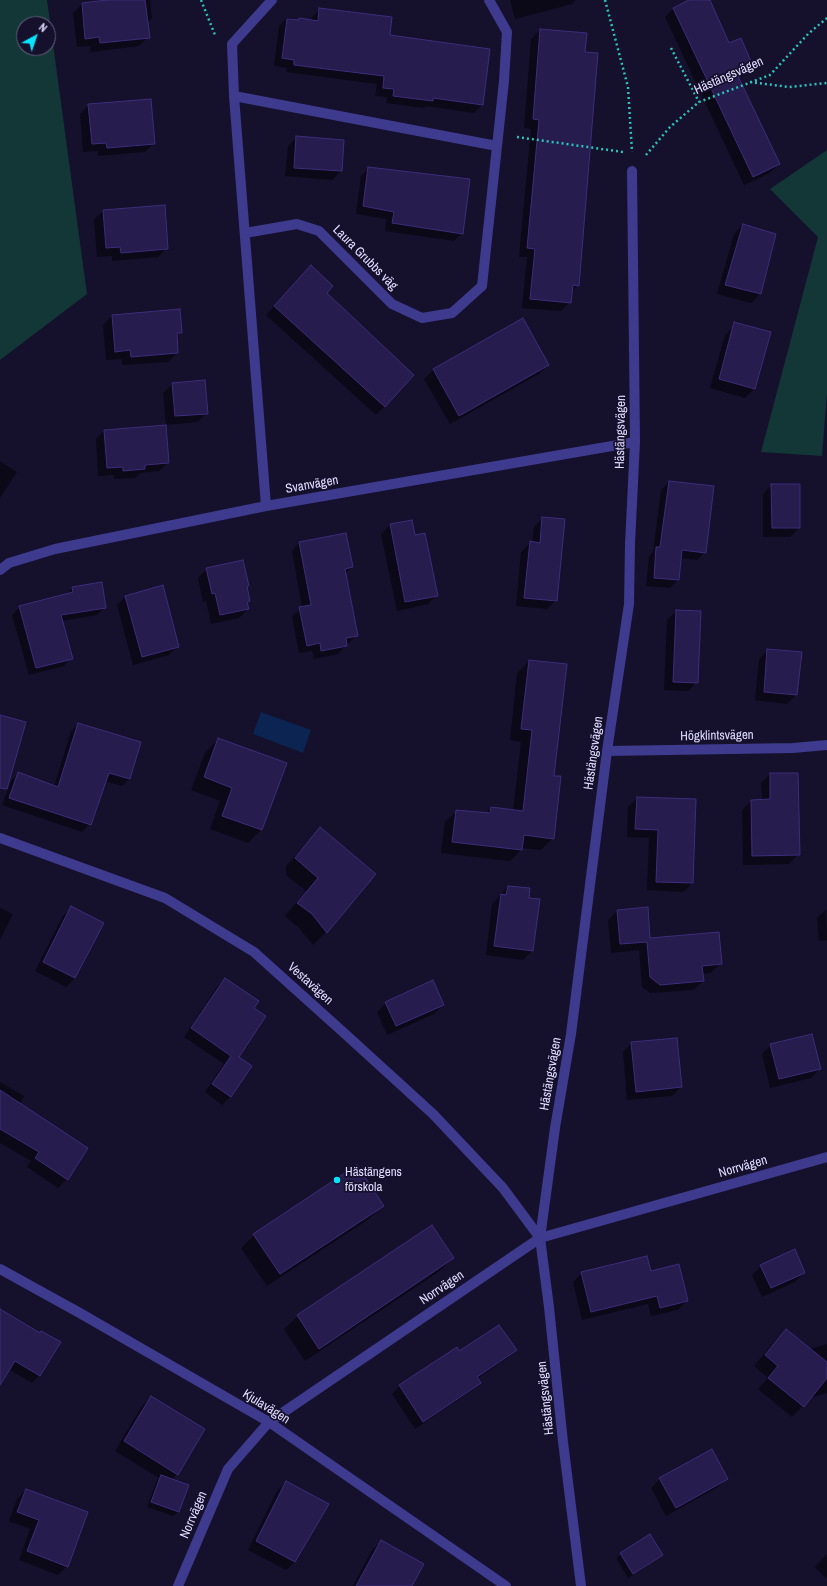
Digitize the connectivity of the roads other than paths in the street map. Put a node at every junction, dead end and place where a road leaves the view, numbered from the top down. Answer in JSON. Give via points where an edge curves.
{"nodes":[{"id":1,"x":272,"y":0,"type":"edge"},
{"id":2,"x":490,"y":0,"type":"edge"},
{"id":3,"x":234,"y":96,"type":"junction"},
{"id":4,"x":497,"y":146,"type":"junction"},
{"id":5,"x":632,"y":171,"type":"road end"},
{"id":6,"x":245,"y":233,"type":"junction"},
{"id":7,"x":635,"y":442,"type":"junction"},
{"id":8,"x":266,"y":506,"type":"junction"},
{"id":9,"x":0,"y":570,"type":"edge"},
{"id":10,"x":827,"y":745,"type":"edge"},
{"id":11,"x":606,"y":751,"type":"junction"},
{"id":12,"x":0,"y":838,"type":"edge"},
{"id":13,"x":827,"y":1157,"type":"edge"},
{"id":14,"x":540,"y":1238,"type":"junction"},
{"id":15,"x":0,"y":1269,"type":"edge"},
{"id":16,"x":269,"y":1422,"type":"junction"},
{"id":17,"x":178,"y":1586,"type":"edge"},
{"id":18,"x":506,"y":1586,"type":"edge"},
{"id":19,"x":581,"y":1586,"type":"edge"}],
"edges":[{"from":1,"to":3,"type":"street","via":[[232,44]]},
{"from":2,"to":4,"type":"street","name":"Laura Grubbs väg","via":[[507,32]]},
{"from":3,"to":4,"type":"street"},
{"from":3,"to":6,"type":"street"},
{"from":4,"to":6,"type":"street","name":"Laura Grubbs väg","via":[[482,286],[452,313],[422,318],[392,304],[319,231],[297,224]]},
{"from":5,"to":7,"type":"street","name":"Hästängsvägen"},
{"from":6,"to":8,"type":"street"},
{"from":7,"to":8,"type":"street","name":"Svanvägen"},
{"from":7,"to":11,"type":"street","name":"Hästängsvägen","via":[[629,604]]},
{"from":8,"to":9,"type":"street","name":"Svanvägen","via":[[55,549],[9,563]]},
{"from":10,"to":11,"type":"street","name":"Högklintsvägen","via":[[793,748]]},
{"from":11,"to":14,"type":"street","name":"Hästängsvägen","via":[[571,1034]]},
{"from":12,"to":14,"type":"street","name":"Vestavägen","via":[[165,898],[254,952],[432,1114],[503,1188]]},
{"from":13,"to":14,"type":"street","name":"Norrvägen"},
{"from":14,"to":16,"type":"street","name":"Norrvägen"},
{"from":14,"to":19,"type":"street","name":"Hästängsvägen"},
{"from":15,"to":16,"type":"street","name":"Kjulavägen"},
{"from":16,"to":17,"type":"street","name":"Norrvägen","via":[[228,1469]]},
{"from":16,"to":18,"type":"street","name":"Kjulavägen"}]}
